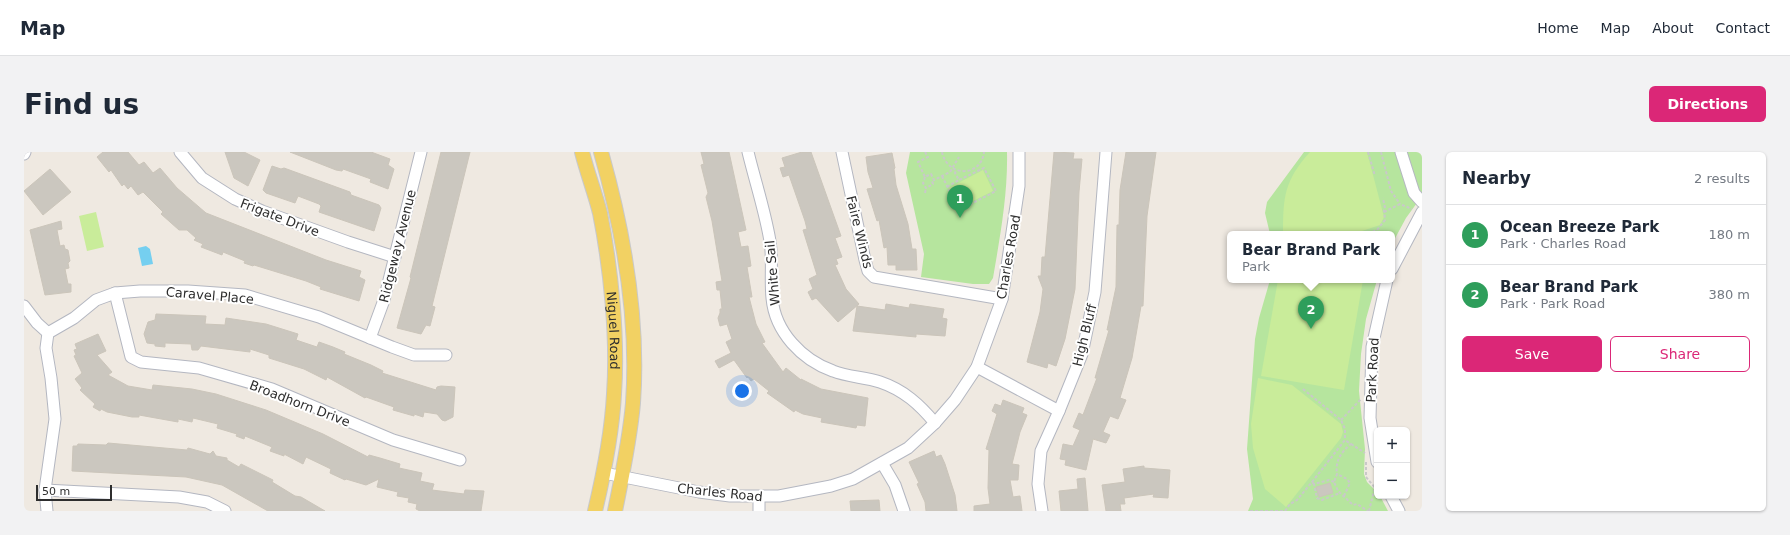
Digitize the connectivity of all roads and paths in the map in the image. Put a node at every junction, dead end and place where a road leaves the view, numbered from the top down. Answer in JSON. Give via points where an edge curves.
{"nodes":[{"id":1,"x":180,"y":152,"type":"edge"},
{"id":2,"x":421,"y":152,"type":"edge"},
{"id":3,"x":582,"y":152,"type":"edge"},
{"id":4,"x":601,"y":152,"type":"edge"},
{"id":5,"x":748,"y":152,"type":"edge"},
{"id":6,"x":842,"y":152,"type":"edge"},
{"id":7,"x":925,"y":152,"type":"edge"},
{"id":8,"x":942,"y":152,"type":"edge"},
{"id":9,"x":984,"y":152,"type":"edge"},
{"id":10,"x":1019,"y":152,"type":"edge"},
{"id":11,"x":1106,"y":152,"type":"edge"},
{"id":12,"x":1368,"y":152,"type":"edge"},
{"id":13,"x":1381,"y":152,"type":"edge"},
{"id":14,"x":1402,"y":152,"type":"edge"},
{"id":15,"x":959,"y":157,"type":"dead end"},
{"id":16,"x":978,"y":164,"type":"junction"},
{"id":17,"x":953,"y":169,"type":"junction"},
{"id":18,"x":956,"y":170,"type":"junction"},
{"id":19,"x":981,"y":170,"type":"junction"},
{"id":20,"x":942,"y":176,"type":"junction"},
{"id":21,"x":1375,"y":176,"type":"dead end"},
{"id":22,"x":925,"y":177,"type":"junction"},
{"id":23,"x":934,"y":180,"type":"junction"},
{"id":24,"x":959,"y":180,"type":"junction"},
{"id":25,"x":947,"y":187,"type":"junction"},
{"id":26,"x":926,"y":188,"type":"junction"},
{"id":27,"x":925,"y":193,"type":"dead end"},
{"id":28,"x":1382,"y":198,"type":"dead end"},
{"id":29,"x":1400,"y":204,"type":"junction"},
{"id":30,"x":1420,"y":206,"type":"edge"},
{"id":31,"x":1384,"y":212,"type":"junction"},
{"id":32,"x":1375,"y":231,"type":"edge"},
{"id":33,"x":395,"y":256,"type":"junction"},
{"id":34,"x":1395,"y":262,"type":"edge"},
{"id":35,"x":1386,"y":283,"type":"edge"},
{"id":36,"x":115,"y":293,"type":"junction"},
{"id":37,"x":1002,"y":298,"type":"junction"},
{"id":38,"x":24,"y":306,"type":"edge"},
{"id":39,"x":48,"y":333,"type":"junction"},
{"id":40,"x":370,"y":338,"type":"junction"},
{"id":41,"x":446,"y":355,"type":"dead end"},
{"id":42,"x":977,"y":367,"type":"junction"},
{"id":43,"x":1302,"y":389,"type":"dead end"},
{"id":44,"x":1059,"y":411,"type":"junction"},
{"id":45,"x":935,"y":423,"type":"junction"},
{"id":46,"x":1345,"y":440,"type":"junction"},
{"id":47,"x":1374,"y":443,"type":"edge"},
{"id":48,"x":1351,"y":444,"type":"junction"},
{"id":49,"x":460,"y":460,"type":"dead end"},
{"id":50,"x":882,"y":463,"type":"junction"},
{"id":51,"x":604,"y":473,"type":"junction"},
{"id":52,"x":1337,"y":474,"type":"junction"},
{"id":53,"x":622,"y":477,"type":"junction"},
{"id":54,"x":1334,"y":482,"type":"junction"},
{"id":55,"x":1313,"y":483,"type":"junction"},
{"id":56,"x":1374,"y":487,"type":"edge"},
{"id":57,"x":45,"y":490,"type":"junction"},
{"id":58,"x":1340,"y":493,"type":"junction"},
{"id":59,"x":1374,"y":494,"type":"edge"},
{"id":60,"x":1344,"y":496,"type":"junction"},
{"id":61,"x":758,"y":497,"type":"junction"},
{"id":62,"x":1393,"y":499,"type":"edge"},
{"id":63,"x":47,"y":511,"type":"edge"},
{"id":64,"x":225,"y":511,"type":"edge"},
{"id":65,"x":595,"y":511,"type":"edge"},
{"id":66,"x":615,"y":511,"type":"edge"},
{"id":67,"x":759,"y":511,"type":"edge"},
{"id":68,"x":904,"y":511,"type":"edge"},
{"id":69,"x":1042,"y":511,"type":"edge"},
{"id":70,"x":1250,"y":511,"type":"edge"},
{"id":71,"x":1368,"y":511,"type":"edge"},
{"id":72,"x":1399,"y":511,"type":"edge"}],
"edges":[{"from":1,"to":33,"type":"street","name":"Frigate Drive","via":[[202,178],[235,199],[348,242]]},
{"from":2,"to":33,"type":"street","name":"Ridgeway Avenue"},
{"from":3,"to":51,"type":"main road","name":"Niguel Road","via":[[599,212],[607,253],[611,295],[614,394]]},
{"from":4,"to":53,"type":"main road","name":"Niguel Road","via":[[626,261],[634,346],[633,404]]},
{"from":5,"to":45,"type":"street","name":"White Sail","via":[[770,241],[772,300],[787,337],[813,362],[833,371],[880,382],[900,390],[920,406]]},
{"from":6,"to":37,"type":"street","name":"Faire Winds","via":[[865,260],[868,271],[874,277]]},
{"from":7,"to":22,"type":"path","via":[[928,157],[918,162]]},
{"from":8,"to":17,"type":"path","via":[[947,164]]},
{"from":9,"to":16,"type":"path"},
{"from":10,"to":37,"type":"street","name":"Charles Road","via":[[1019,186]]},
{"from":11,"to":44,"type":"street","name":"High Bluff","via":[[1095,292],[1082,354]]},
{"from":12,"to":21,"type":"path"},
{"from":13,"to":29,"type":"path","via":[[1391,191]]},
{"from":14,"to":30,"type":"street"},
{"from":15,"to":17,"type":"path"},
{"from":16,"to":18,"type":"path","via":[[971,170]]},
{"from":16,"to":19,"type":"path"},
{"from":17,"to":18,"type":"path"},
{"from":17,"to":20,"type":"path"},
{"from":18,"to":24,"type":"path"},
{"from":19,"to":24,"type":"path"},
{"from":19,"to":25,"type":"path","via":[[984,168],[996,191],[963,208],[958,210]]},
{"from":20,"to":23,"type":"path"},
{"from":20,"to":25,"type":"path"},
{"from":22,"to":23,"type":"path","via":[[931,174]]},
{"from":22,"to":26,"type":"path"},
{"from":23,"to":26,"type":"path","via":[[933,184]]},
{"from":24,"to":25,"type":"path"},
{"from":26,"to":27,"type":"path"},
{"from":28,"to":31,"type":"path","via":[[1386,208]]},
{"from":29,"to":30,"type":"path","via":[[1413,209]]},
{"from":29,"to":31,"type":"path"},
{"from":30,"to":34,"type":"street"},
{"from":31,"to":32,"type":"path","via":[[1385,220]]},
{"from":33,"to":40,"type":"street","name":"Ridgeway Avenue","via":[[384,300]]},
{"from":35,"to":47,"type":"street","name":"Park Road","via":[[1372,347],[1370,418]]},
{"from":36,"to":39,"type":"street","name":"Caravel Place","via":[[96,300],[74,318]]},
{"from":36,"to":40,"type":"street","name":"Caravel Place","via":[[188,291],[246,295],[319,317]]},
{"from":36,"to":49,"type":"street","name":"Broadhorn Drive","via":[[131,357],[141,362],[199,368],[272,389],[393,440]]},
{"from":37,"to":42,"type":"street","name":"Charles Road"},
{"from":38,"to":39,"type":"street"},
{"from":39,"to":57,"type":"street","via":[[46,348],[55,419]]},
{"from":40,"to":41,"type":"street","name":"Caravel Place","via":[[414,355]]},
{"from":42,"to":44,"type":"street"},
{"from":42,"to":45,"type":"street","name":"Charles Road"},
{"from":43,"to":46,"type":"path","via":[[1341,420],[1345,429]]},
{"from":44,"to":69,"type":"street","name":"High Bluff","via":[[1041,450],[1038,484]]},
{"from":45,"to":50,"type":"street","name":"Charles Road","via":[[908,448]]},
{"from":46,"to":48,"type":"path"},
{"from":46,"to":55,"type":"path"},
{"from":48,"to":52,"type":"path","via":[[1340,456]]},
{"from":48,"to":56,"type":"path","via":[[1367,454],[1366,477]]},
{"from":50,"to":61,"type":"street","name":"Charles Road","via":[[853,479],[831,486],[779,496]]},
{"from":50,"to":68,"type":"street","via":[[895,485]]},
{"from":51,"to":53,"type":"street","name":"Charles Road"},
{"from":51,"to":65,"type":"main road","name":"Niguel Road"},
{"from":52,"to":54,"type":"path"},
{"from":52,"to":60,"type":"path","via":[[1348,479],[1350,483]]},
{"from":53,"to":61,"type":"street","name":"Charles Road","via":[[699,492]]},
{"from":53,"to":66,"type":"main road","name":"Niguel Road"},
{"from":54,"to":55,"type":"path","via":[[1329,480]]},
{"from":54,"to":58,"type":"path"},
{"from":55,"to":58,"type":"path","via":[[1319,500]]},
{"from":55,"to":70,"type":"path","via":[[1285,511]]},
{"from":57,"to":63,"type":"street"},
{"from":57,"to":64,"type":"street","via":[[179,497],[207,502]]},
{"from":58,"to":60,"type":"path"},
{"from":59,"to":71,"type":"path"},
{"from":60,"to":71,"type":"path","via":[[1353,505],[1356,504]]},
{"from":61,"to":67,"type":"street"},
{"from":62,"to":72,"type":"street"}]}
